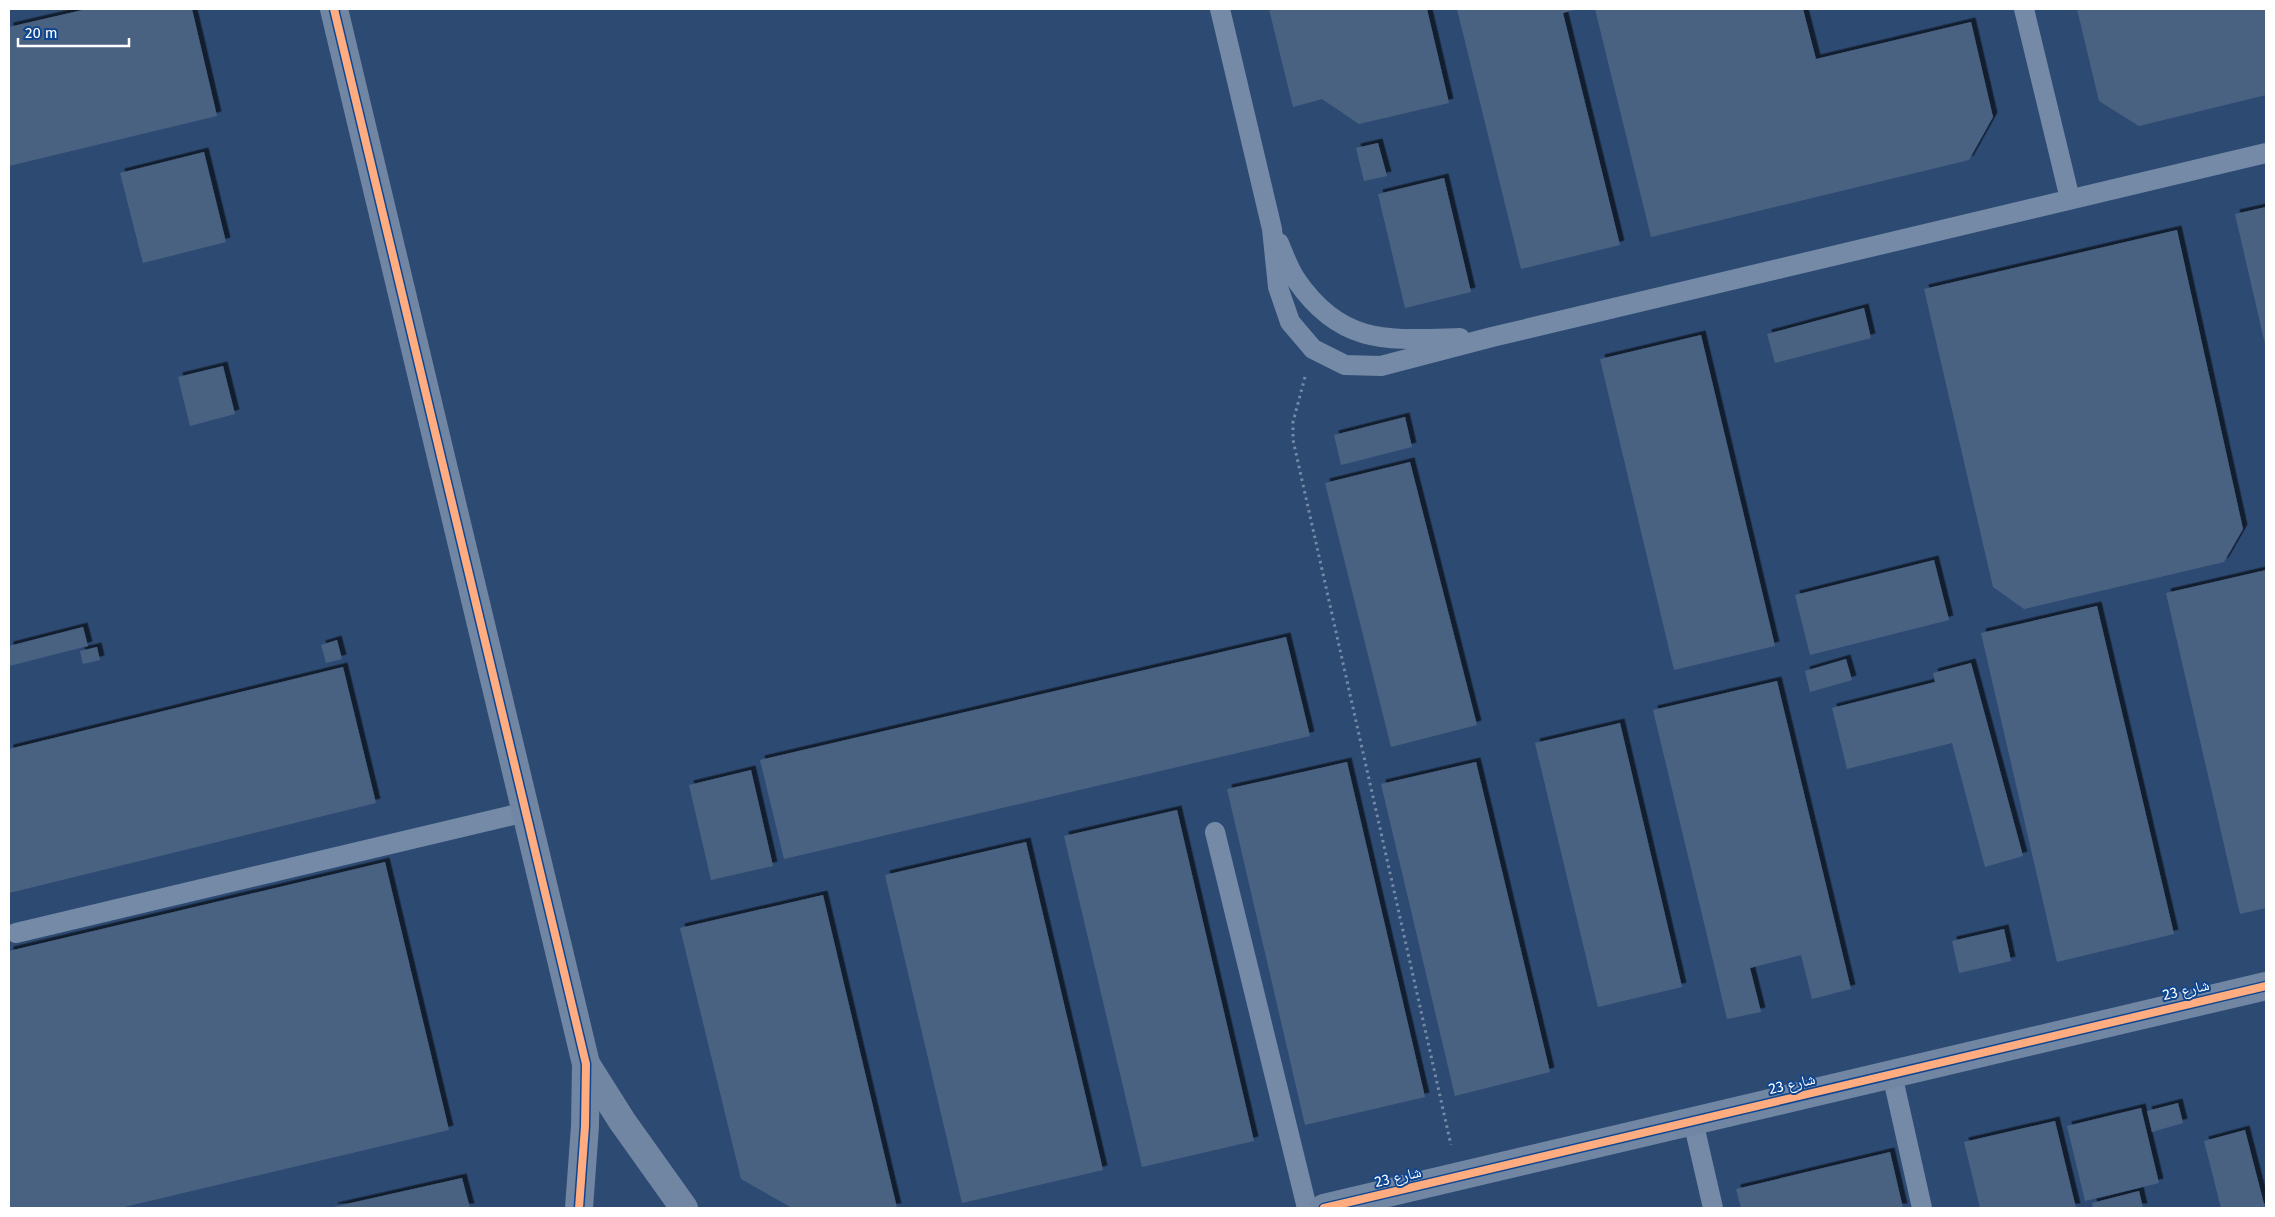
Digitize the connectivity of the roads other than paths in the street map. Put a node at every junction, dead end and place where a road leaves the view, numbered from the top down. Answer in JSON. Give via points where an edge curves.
{"nodes":[{"id":1,"x":334,"y":9,"type":"edge"},
{"id":2,"x":1220,"y":9,"type":"edge"},
{"id":3,"x":2024,"y":9,"type":"edge"},
{"id":4,"x":2266,"y":154,"type":"edge"},
{"id":5,"x":2070,"y":200,"type":"junction"},
{"id":6,"x":1272,"y":229,"type":"junction"},
{"id":7,"x":1492,"y":337,"type":"junction"},
{"id":8,"x":526,"y":812,"type":"junction"},
{"id":9,"x":1214,"y":832,"type":"dead end"},
{"id":10,"x":16,"y":933,"type":"dead end"},
{"id":11,"x":2266,"y":986,"type":"edge"},
{"id":12,"x":586,"y":1064,"type":"junction"},
{"id":13,"x":1892,"y":1074,"type":"junction"},
{"id":14,"x":1693,"y":1121,"type":"junction"},
{"id":15,"x":579,"y":1208,"type":"edge"},
{"id":16,"x":684,"y":1208,"type":"edge"},
{"id":17,"x":1307,"y":1208,"type":"edge"},
{"id":18,"x":1324,"y":1208,"type":"edge"},
{"id":19,"x":1713,"y":1208,"type":"edge"},
{"id":20,"x":1922,"y":1208,"type":"edge"}],
"edges":[{"from":1,"to":8,"type":"street"},
{"from":2,"to":6,"type":"lane"},
{"from":3,"to":5,"type":"lane"},
{"from":4,"to":5,"type":"lane"},
{"from":5,"to":7,"type":"lane"},
{"from":6,"to":7,"type":"lane","via":[[1296,279],[1316,306],[1344,326],[1376,338]]},
{"from":6,"to":7,"type":"lane","via":[[1278,287],[1290,322],[1313,350],[1345,364],[1381,366]]},
{"from":8,"to":10,"type":"lane"},
{"from":8,"to":12,"type":"street"},
{"from":9,"to":17,"type":"lane"},
{"from":11,"to":13,"type":"street","name":"شارع 23"},
{"from":12,"to":15,"type":"street"},
{"from":12,"to":16,"type":"street"},
{"from":13,"to":14,"type":"street","name":"شارع 23"},
{"from":13,"to":20,"type":"lane"},
{"from":14,"to":18,"type":"street","name":"شارع 23"},
{"from":14,"to":19,"type":"lane"}]}
